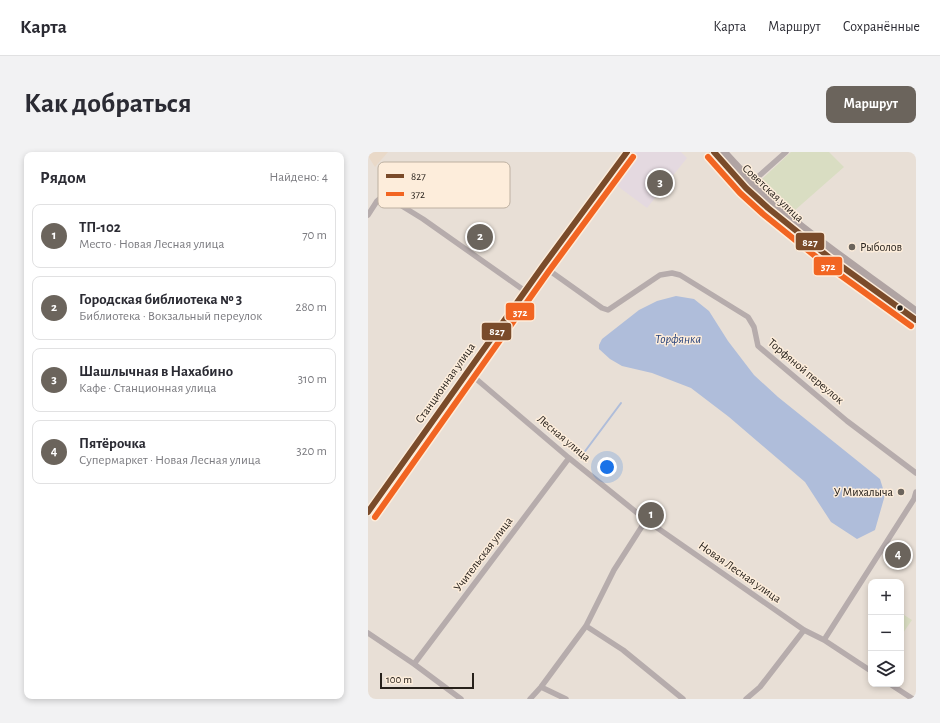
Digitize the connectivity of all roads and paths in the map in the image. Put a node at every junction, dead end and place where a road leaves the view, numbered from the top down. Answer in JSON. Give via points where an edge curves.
{"nodes":[{"id":1,"x":627,"y":152,"type":"edge"},
{"id":2,"x":714,"y":152,"type":"edge"},
{"id":3,"x":723,"y":152,"type":"edge"},
{"id":4,"x":786,"y":152,"type":"edge"},
{"id":5,"x":751,"y":183,"type":"junction"},
{"id":6,"x":378,"y":200,"type":"edge"},
{"id":7,"x":405,"y":208,"type":"edge"},
{"id":8,"x":368,"y":215,"type":"edge"},
{"id":9,"x":543,"y":266,"type":"junction"},
{"id":10,"x":525,"y":291,"type":"junction"},
{"id":11,"x":916,"y":312,"type":"edge"},
{"id":12,"x":916,"y":320,"type":"edge"},
{"id":13,"x":468,"y":372,"type":"junction"},
{"id":14,"x":569,"y":458,"type":"junction"},
{"id":15,"x":916,"y":473,"type":"edge"},
{"id":16,"x":916,"y":492,"type":"edge"},
{"id":17,"x":368,"y":512,"type":"edge"},
{"id":18,"x":646,"y":520,"type":"junction"},
{"id":19,"x":586,"y":626,"type":"junction"},
{"id":20,"x":804,"y":630,"type":"junction"},
{"id":21,"x":368,"y":633,"type":"edge"},
{"id":22,"x":824,"y":640,"type":"junction"},
{"id":23,"x":414,"y":664,"type":"junction"},
{"id":24,"x":868,"y":669,"type":"edge"},
{"id":25,"x":541,"y":687,"type":"junction"},
{"id":26,"x":895,"y":687,"type":"edge"},
{"id":27,"x":461,"y":699,"type":"edge"},
{"id":28,"x":530,"y":699,"type":"edge"},
{"id":29,"x":566,"y":699,"type":"edge"},
{"id":30,"x":683,"y":699,"type":"edge"},
{"id":31,"x":746,"y":699,"type":"edge"},
{"id":32,"x":913,"y":699,"type":"edge"}],
"edges":[{"from":1,"to":9,"type":"main road","name":"Станционная улица"},
{"from":2,"to":12,"type":"main road","name":"Советская улица","via":[[768,208],[830,258]]},
{"from":3,"to":5,"type":"main road","name":"Советская улица"},
{"from":4,"to":5,"type":"street"},
{"from":5,"to":11,"type":"main road","name":"Советская улица","via":[[800,226]]},
{"from":6,"to":8,"type":"street"},
{"from":7,"to":10,"type":"street"},
{"from":9,"to":10,"type":"main road","name":"Станционная улица"},
{"from":9,"to":15,"type":"street","name":"Торфяной переулок","via":[[608,310],[660,275],[680,275],[748,317],[754,327],[758,346],[847,421]]},
{"from":10,"to":13,"type":"main road","name":"Станционная улица"},
{"from":13,"to":14,"type":"street","name":"Лесная улица"},
{"from":13,"to":17,"type":"main road","name":"Станционная улица"},
{"from":14,"to":18,"type":"street","name":"Лесная улица"},
{"from":14,"to":23,"type":"street","name":"Учительская улица"},
{"from":16,"to":22,"type":"street"},
{"from":18,"to":19,"type":"street","via":[[614,570]]},
{"from":18,"to":20,"type":"street","name":"Новая Лесная улица"},
{"from":19,"to":25,"type":"street"},
{"from":19,"to":30,"type":"street","via":[[623,650]]},
{"from":20,"to":22,"type":"street","name":"Новая Лесная улица"},
{"from":20,"to":31,"type":"street","via":[[760,687]]},
{"from":21,"to":23,"type":"street"},
{"from":22,"to":24,"type":"street","name":"Новая Лесная улица"},
{"from":23,"to":27,"type":"street"},
{"from":25,"to":28,"type":"street"},
{"from":25,"to":29,"type":"street"},
{"from":26,"to":32,"type":"street"}]}
